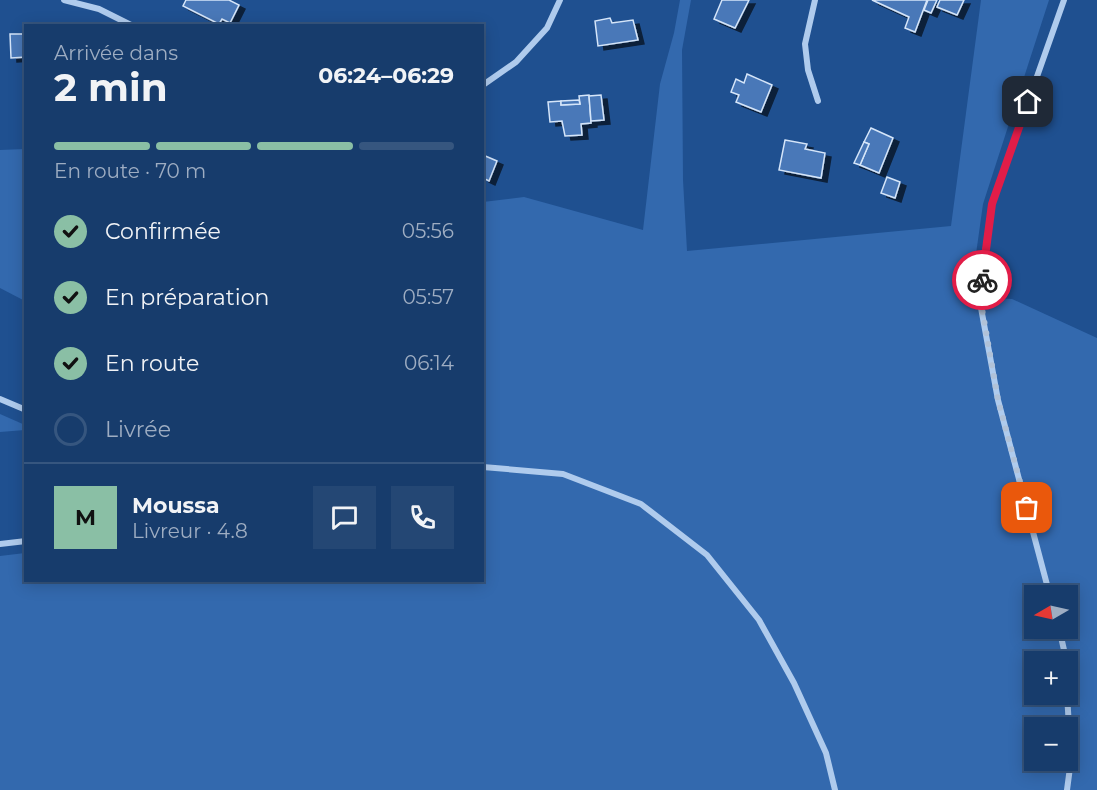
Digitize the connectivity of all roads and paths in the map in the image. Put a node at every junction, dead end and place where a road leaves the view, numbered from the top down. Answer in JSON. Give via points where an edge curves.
{"nodes":[{"id":1,"x":64,"y":0,"type":"edge"},
{"id":2,"x":560,"y":0,"type":"edge"},
{"id":3,"x":815,"y":0,"type":"edge"},
{"id":4,"x":1064,"y":0,"type":"edge"},
{"id":5,"x":129,"y":24,"type":"edge"},
{"id":6,"x":484,"y":84,"type":"edge"},
{"id":7,"x":818,"y":101,"type":"dead end"},
{"id":8,"x":0,"y":399,"type":"edge"},
{"id":9,"x":24,"y":409,"type":"edge"},
{"id":10,"x":484,"y":467,"type":"edge"},
{"id":11,"x":24,"y":541,"type":"edge"},
{"id":12,"x":0,"y":544,"type":"edge"},
{"id":13,"x":1047,"y":585,"type":"edge"},
{"id":14,"x":1068,"y":705,"type":"edge"},
{"id":15,"x":835,"y":790,"type":"edge"},
{"id":16,"x":1067,"y":790,"type":"edge"}],
"edges":[{"from":1,"to":5,"type":"street","via":[[99,9]]},
{"from":2,"to":6,"type":"street","via":[[547,27],[516,62]]},
{"from":3,"to":7,"type":"street","via":[[805,44]]},
{"from":4,"to":13,"type":"street","via":[[992,204],[980,297],[998,400]]},
{"from":8,"to":9,"type":"street"},
{"from":10,"to":15,"type":"street","via":[[563,474],[641,504],[707,555],[759,620],[794,683],[826,753]]},
{"from":11,"to":12,"type":"street"},
{"from":14,"to":16,"type":"street","via":[[1071,760]]}]}
